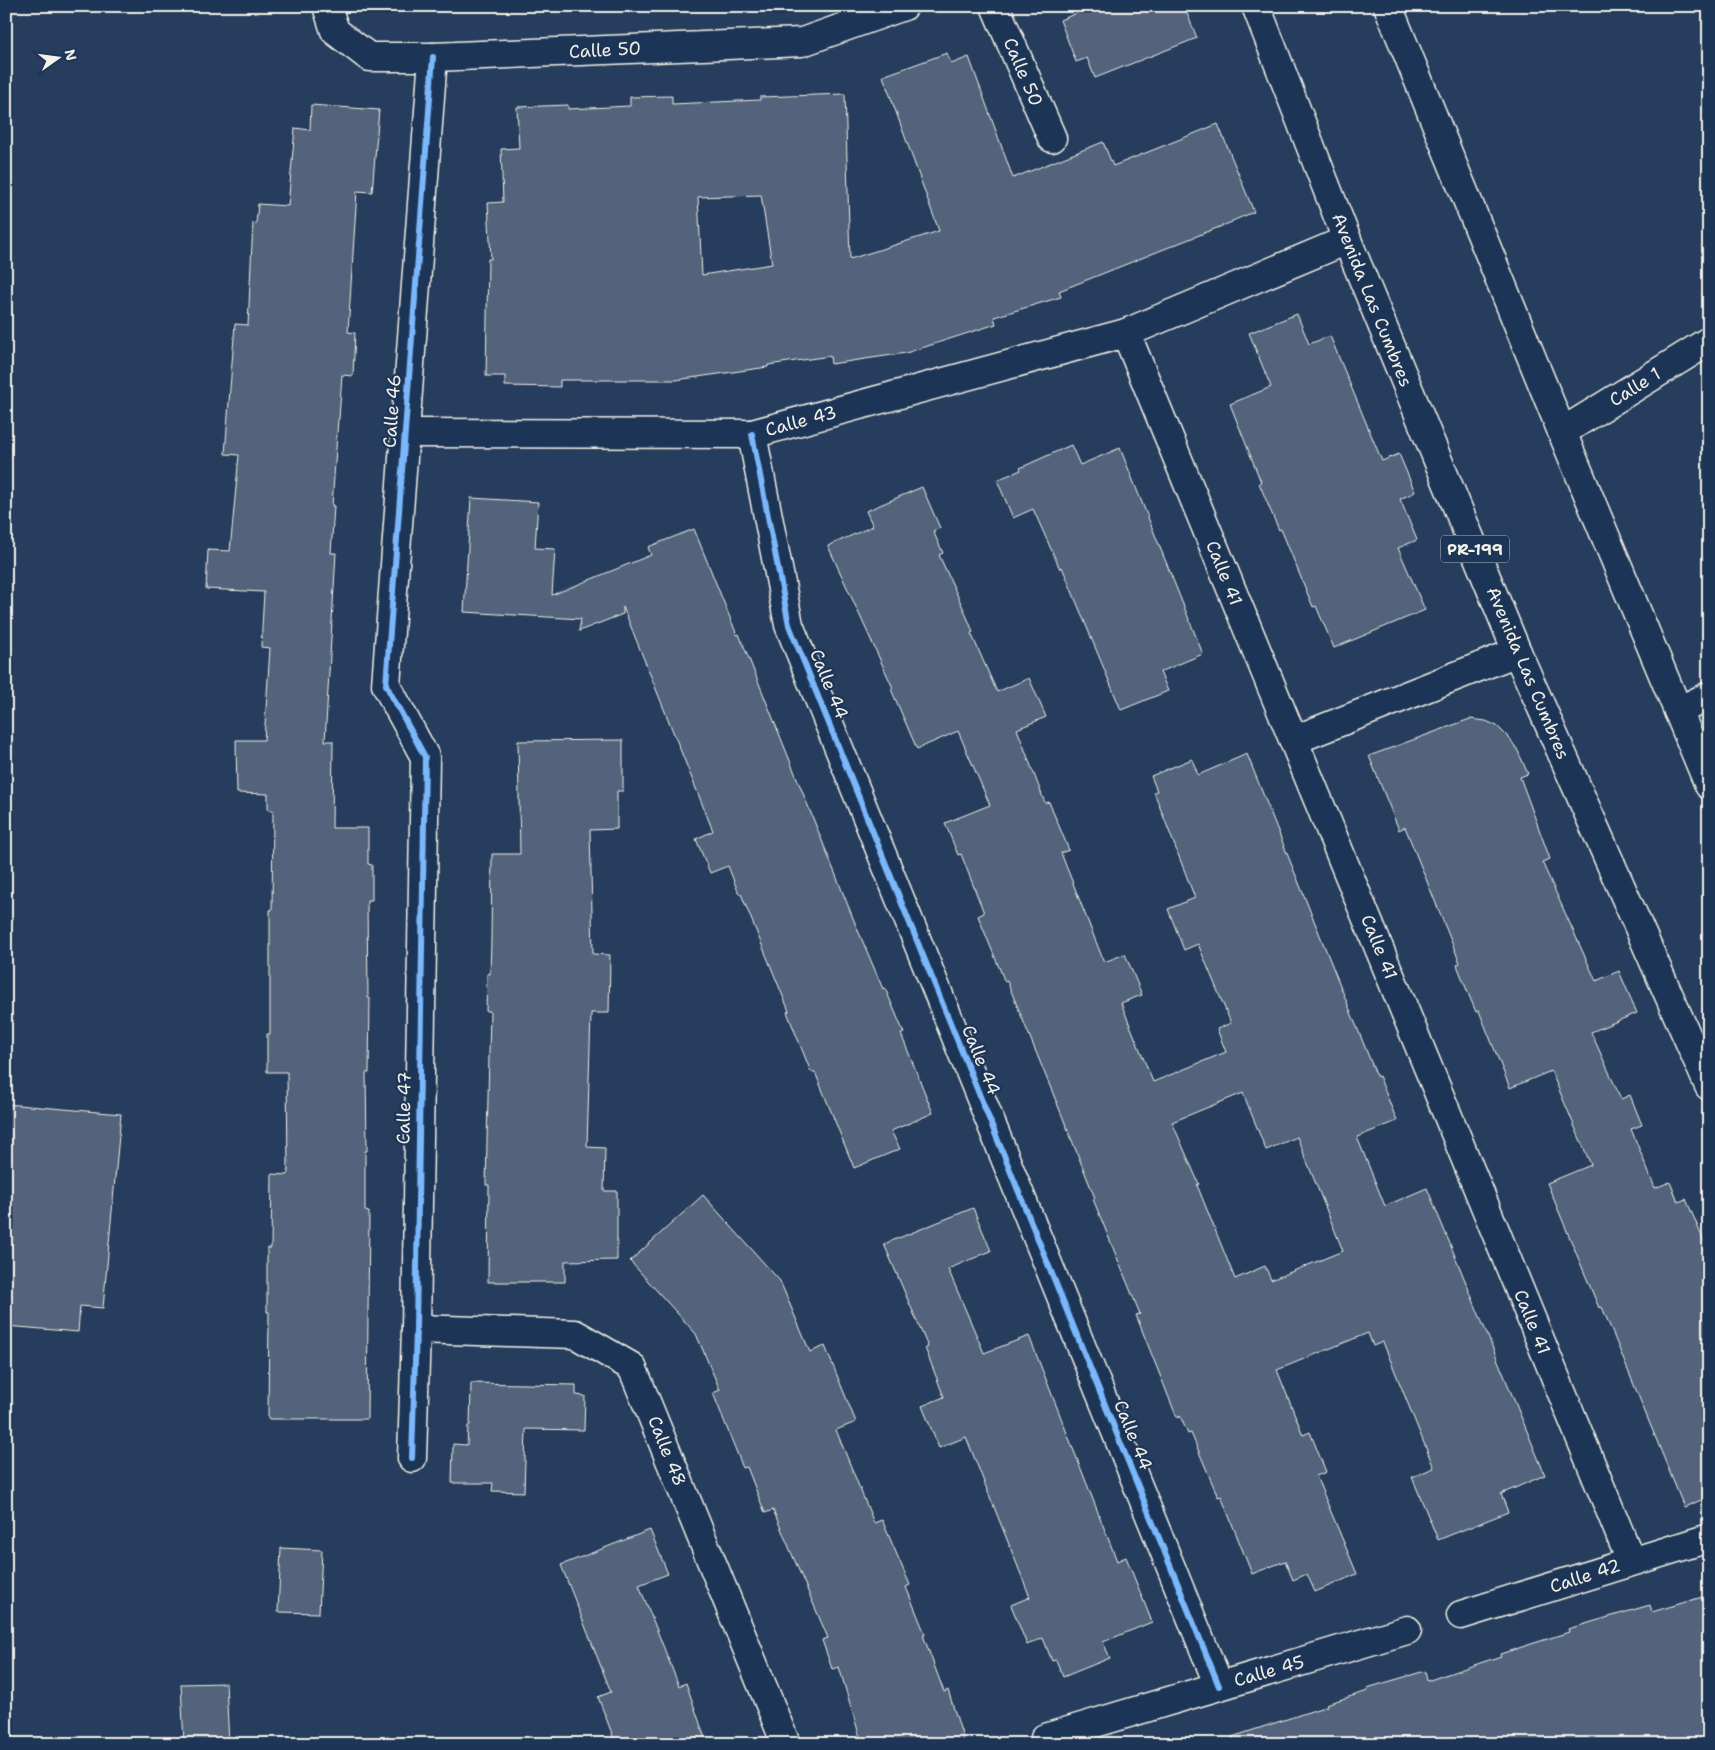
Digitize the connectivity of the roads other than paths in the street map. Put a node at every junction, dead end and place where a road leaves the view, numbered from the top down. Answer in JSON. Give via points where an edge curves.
{"nodes":[{"id":1,"x":327,"y":6,"type":"edge"},
{"id":2,"x":904,"y":6,"type":"edge"},
{"id":3,"x":995,"y":6,"type":"edge"},
{"id":4,"x":1256,"y":6,"type":"edge"},
{"id":5,"x":1388,"y":6,"type":"edge"},
{"id":6,"x":433,"y":58,"type":"junction"},
{"id":7,"x":1052,"y":138,"type":"dead end"},
{"id":8,"x":1346,"y":240,"type":"junction"},
{"id":9,"x":1126,"y":333,"type":"junction"},
{"id":10,"x":1709,"y":341,"type":"edge"},
{"id":11,"x":1562,"y":432,"type":"junction"},
{"id":12,"x":406,"y":433,"type":"junction"},
{"id":13,"x":752,"y":434,"type":"junction"},
{"id":14,"x":1517,"y":652,"type":"junction"},
{"id":15,"x":1709,"y":696,"type":"edge"},
{"id":16,"x":1678,"y":711,"type":"junction"},
{"id":17,"x":1294,"y":740,"type":"junction"},
{"id":18,"x":424,"y":757,"type":"joint"},
{"id":19,"x":1709,"y":785,"type":"edge"},
{"id":20,"x":1709,"y":1086,"type":"edge"},
{"id":21,"x":416,"y":1329,"type":"junction"},
{"id":22,"x":412,"y":1458,"type":"dead end"},
{"id":23,"x":1709,"y":1538,"type":"edge"},
{"id":24,"x":1631,"y":1561,"type":"junction"},
{"id":25,"x":1461,"y":1615,"type":"dead end"},
{"id":26,"x":1407,"y":1630,"type":"dead end"},
{"id":27,"x":1219,"y":1686,"type":"junction"},
{"id":28,"x":1045,"y":1738,"type":"dead end"},
{"id":29,"x":786,"y":1744,"type":"edge"}],
"edges":[{"from":1,"to":6,"type":"main road","name":"Calle 50","via":[[335,31],[369,56]]},
{"from":2,"to":6,"type":"main road","name":"Calle 50","via":[[802,42]]},
{"from":3,"to":7,"type":"main road","name":"Calle 50"},
{"from":4,"to":8,"type":"main road","name":"Avenida Las Cumbres","number":"PR-199"},
{"from":5,"to":11,"type":"main road"},
{"from":6,"to":12,"type":"main road","name":"Calle 46"},
{"from":8,"to":9,"type":"main road","name":"Calle 43"},
{"from":8,"to":14,"type":"main road","name":"Avenida Las Cumbres","number":"PR-199"},
{"from":9,"to":13,"type":"main road","name":"Calle 43"},
{"from":9,"to":17,"type":"main road","name":"Calle 41"},
{"from":10,"to":11,"type":"main road","name":"Calle 1"},
{"from":11,"to":16,"type":"main road"},
{"from":12,"to":13,"type":"main road","name":"Calle 43"},
{"from":12,"to":18,"type":"main road","name":"Calle 46","via":[[386,685]]},
{"from":13,"to":27,"type":"main road","name":"Calle 44","via":[[789,625]]},
{"from":14,"to":17,"type":"main road"},
{"from":14,"to":20,"type":"main road","name":"Avenida Las Cumbres","number":"PR-199"},
{"from":15,"to":16,"type":"main road"},
{"from":16,"to":19,"type":"main road"},
{"from":17,"to":24,"type":"main road","name":"Calle 41"},
{"from":18,"to":21,"type":"main road","name":"Calle 47"},
{"from":21,"to":22,"type":"main road","name":"Calle 47"},
{"from":21,"to":29,"type":"main road","name":"Calle 48","via":[[575,1334],[632,1367]]},
{"from":23,"to":24,"type":"main road","name":"Calle 42"},
{"from":24,"to":25,"type":"main road","name":"Calle 42"},
{"from":26,"to":27,"type":"main road","name":"Calle 45"},
{"from":27,"to":28,"type":"main road","name":"Calle 45"}]}
